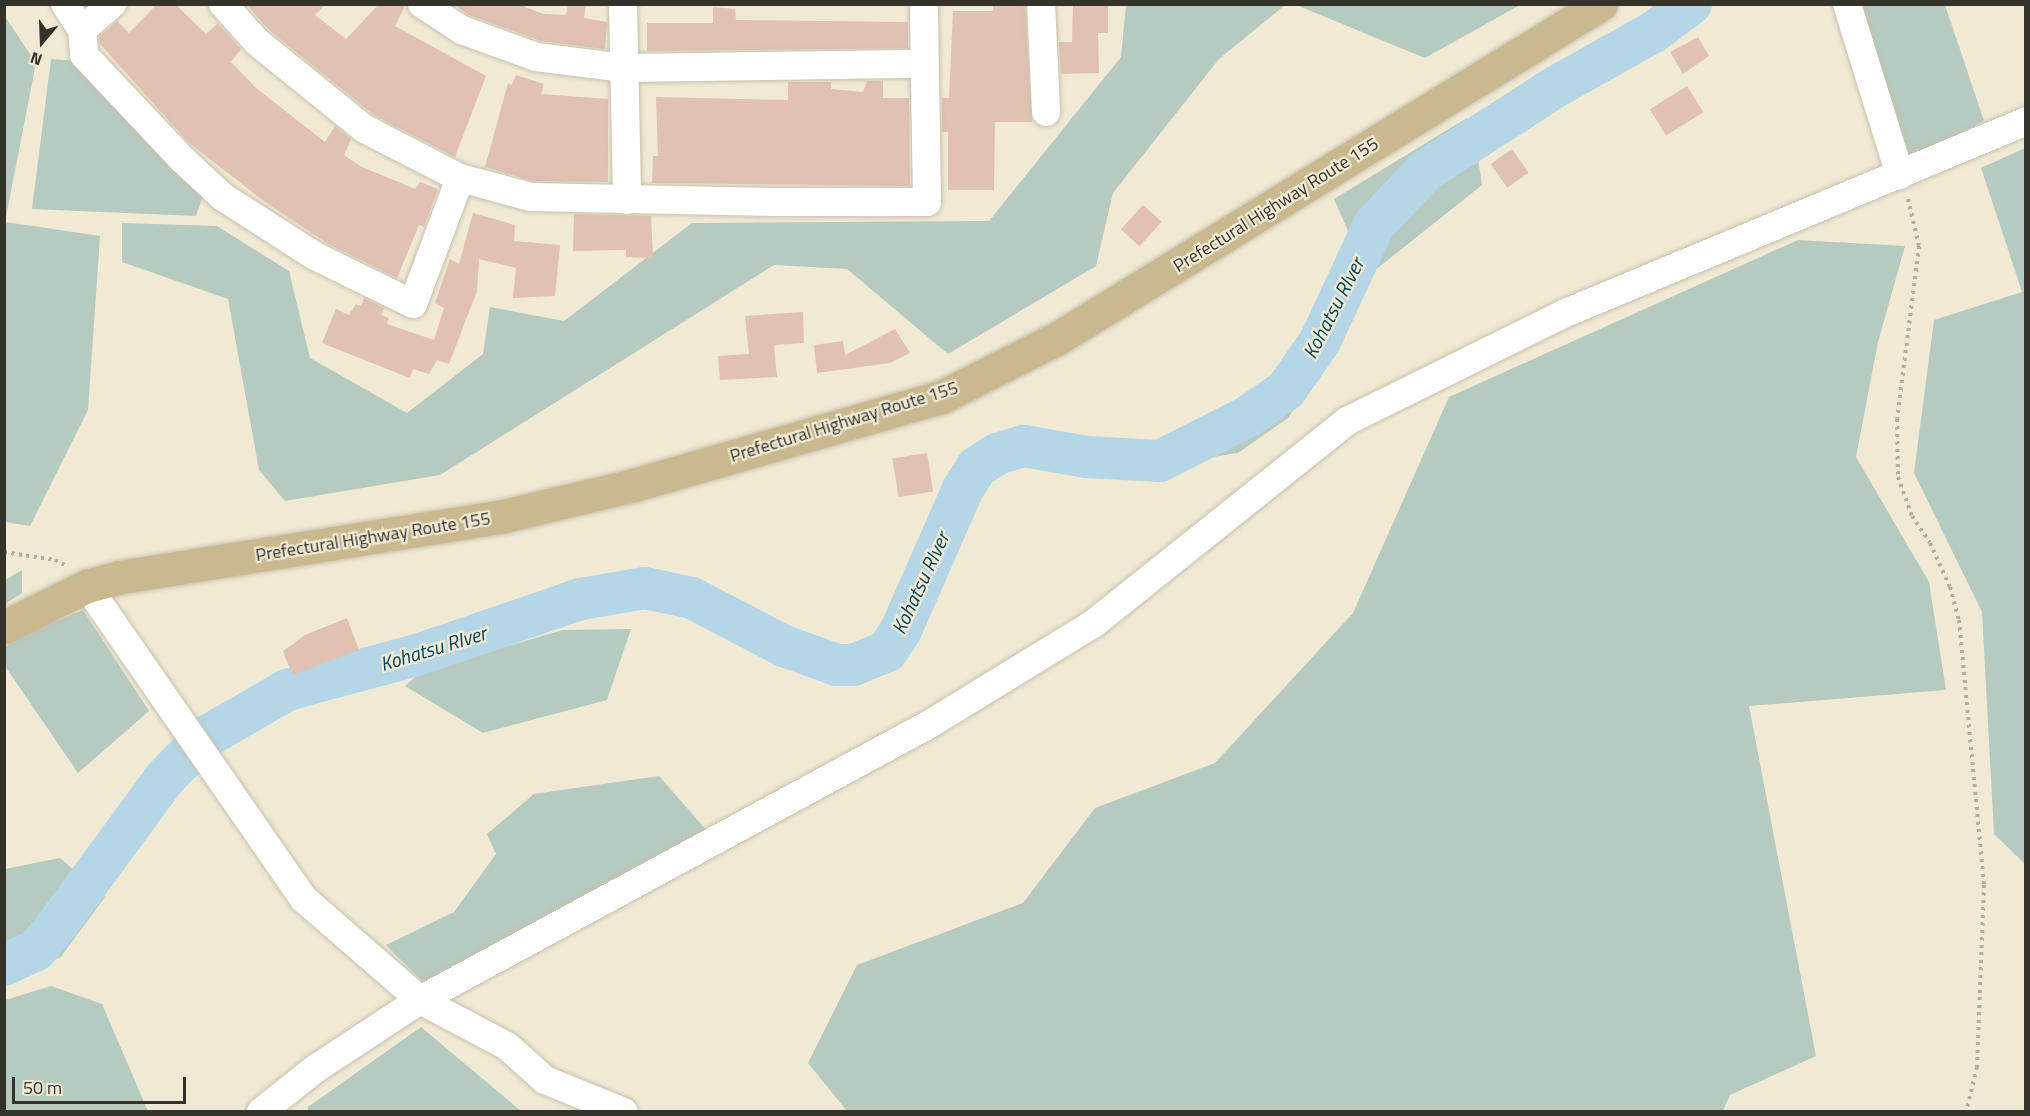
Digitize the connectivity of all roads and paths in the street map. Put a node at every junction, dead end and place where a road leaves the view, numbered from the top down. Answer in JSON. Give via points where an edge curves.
{"nodes":[{"id":1,"x":65,"y":4,"type":"edge"},
{"id":2,"x":112,"y":4,"type":"edge"},
{"id":3,"x":223,"y":4,"type":"edge"},
{"id":4,"x":422,"y":4,"type":"edge"},
{"id":5,"x":623,"y":4,"type":"edge"},
{"id":6,"x":924,"y":4,"type":"edge"},
{"id":7,"x":1041,"y":4,"type":"edge"},
{"id":8,"x":1601,"y":4,"type":"edge"},
{"id":9,"x":1847,"y":4,"type":"edge"},
{"id":10,"x":82,"y":30,"type":"junction"},
{"id":11,"x":924,"y":64,"type":"junction"},
{"id":12,"x":624,"y":68,"type":"junction"},
{"id":13,"x":1046,"y":112,"type":"dead end"},
{"id":14,"x":2025,"y":121,"type":"edge"},
{"id":15,"x":1900,"y":175,"type":"junction"},
{"id":16,"x":460,"y":178,"type":"junction"},
{"id":17,"x":627,"y":200,"type":"junction"},
{"id":18,"x":4,"y":552,"type":"edge"},
{"id":19,"x":87,"y":586,"type":"junction"},
{"id":20,"x":4,"y":627,"type":"edge"},
{"id":21,"x":420,"y":1000,"type":"junction"},
{"id":22,"x":261,"y":1112,"type":"edge"},
{"id":23,"x":624,"y":1112,"type":"edge"},
{"id":24,"x":1966,"y":1112,"type":"edge"}],
"edges":[{"from":1,"to":10,"type":"street"},
{"from":2,"to":10,"type":"street"},
{"from":3,"to":16,"type":"street","via":[[256,42],[364,129]]},
{"from":4,"to":12,"type":"street","via":[[462,30],[536,57]]},
{"from":5,"to":12,"type":"street"},
{"from":6,"to":11,"type":"street"},
{"from":7,"to":13,"type":"street"},
{"from":8,"to":19,"type":"main road","name":"Prefectural Highway Route 155","via":[[1058,338],[943,396],[630,486],[504,516],[170,568]]},
{"from":9,"to":15,"type":"street"},
{"from":10,"to":16,"type":"street","via":[[84,55],[223,197],[315,256],[413,304]]},
{"from":11,"to":12,"type":"street"},
{"from":11,"to":17,"type":"street","via":[[927,202]]},
{"from":12,"to":17,"type":"street"},
{"from":14,"to":15,"type":"street"},
{"from":15,"to":21,"type":"street","via":[[1568,312],[1347,421],[1084,630],[928,725]]},
{"from":15,"to":24,"type":"path","via":[[1919,246],[1897,419],[1898,477],[1912,516],[1930,543],[1950,587],[1959,620],[1984,885],[1977,1067]]},
{"from":16,"to":17,"type":"street","via":[[531,196]]},
{"from":18,"to":19,"type":"path","via":[[55,560],[76,572]]},
{"from":19,"to":20,"type":"main road","name":"Prefectural Highway Route 155"},
{"from":19,"to":21,"type":"street","via":[[304,899]]},
{"from":21,"to":22,"type":"street","via":[[315,1069]]},
{"from":21,"to":23,"type":"street","via":[[507,1046],[545,1080]]}]}
